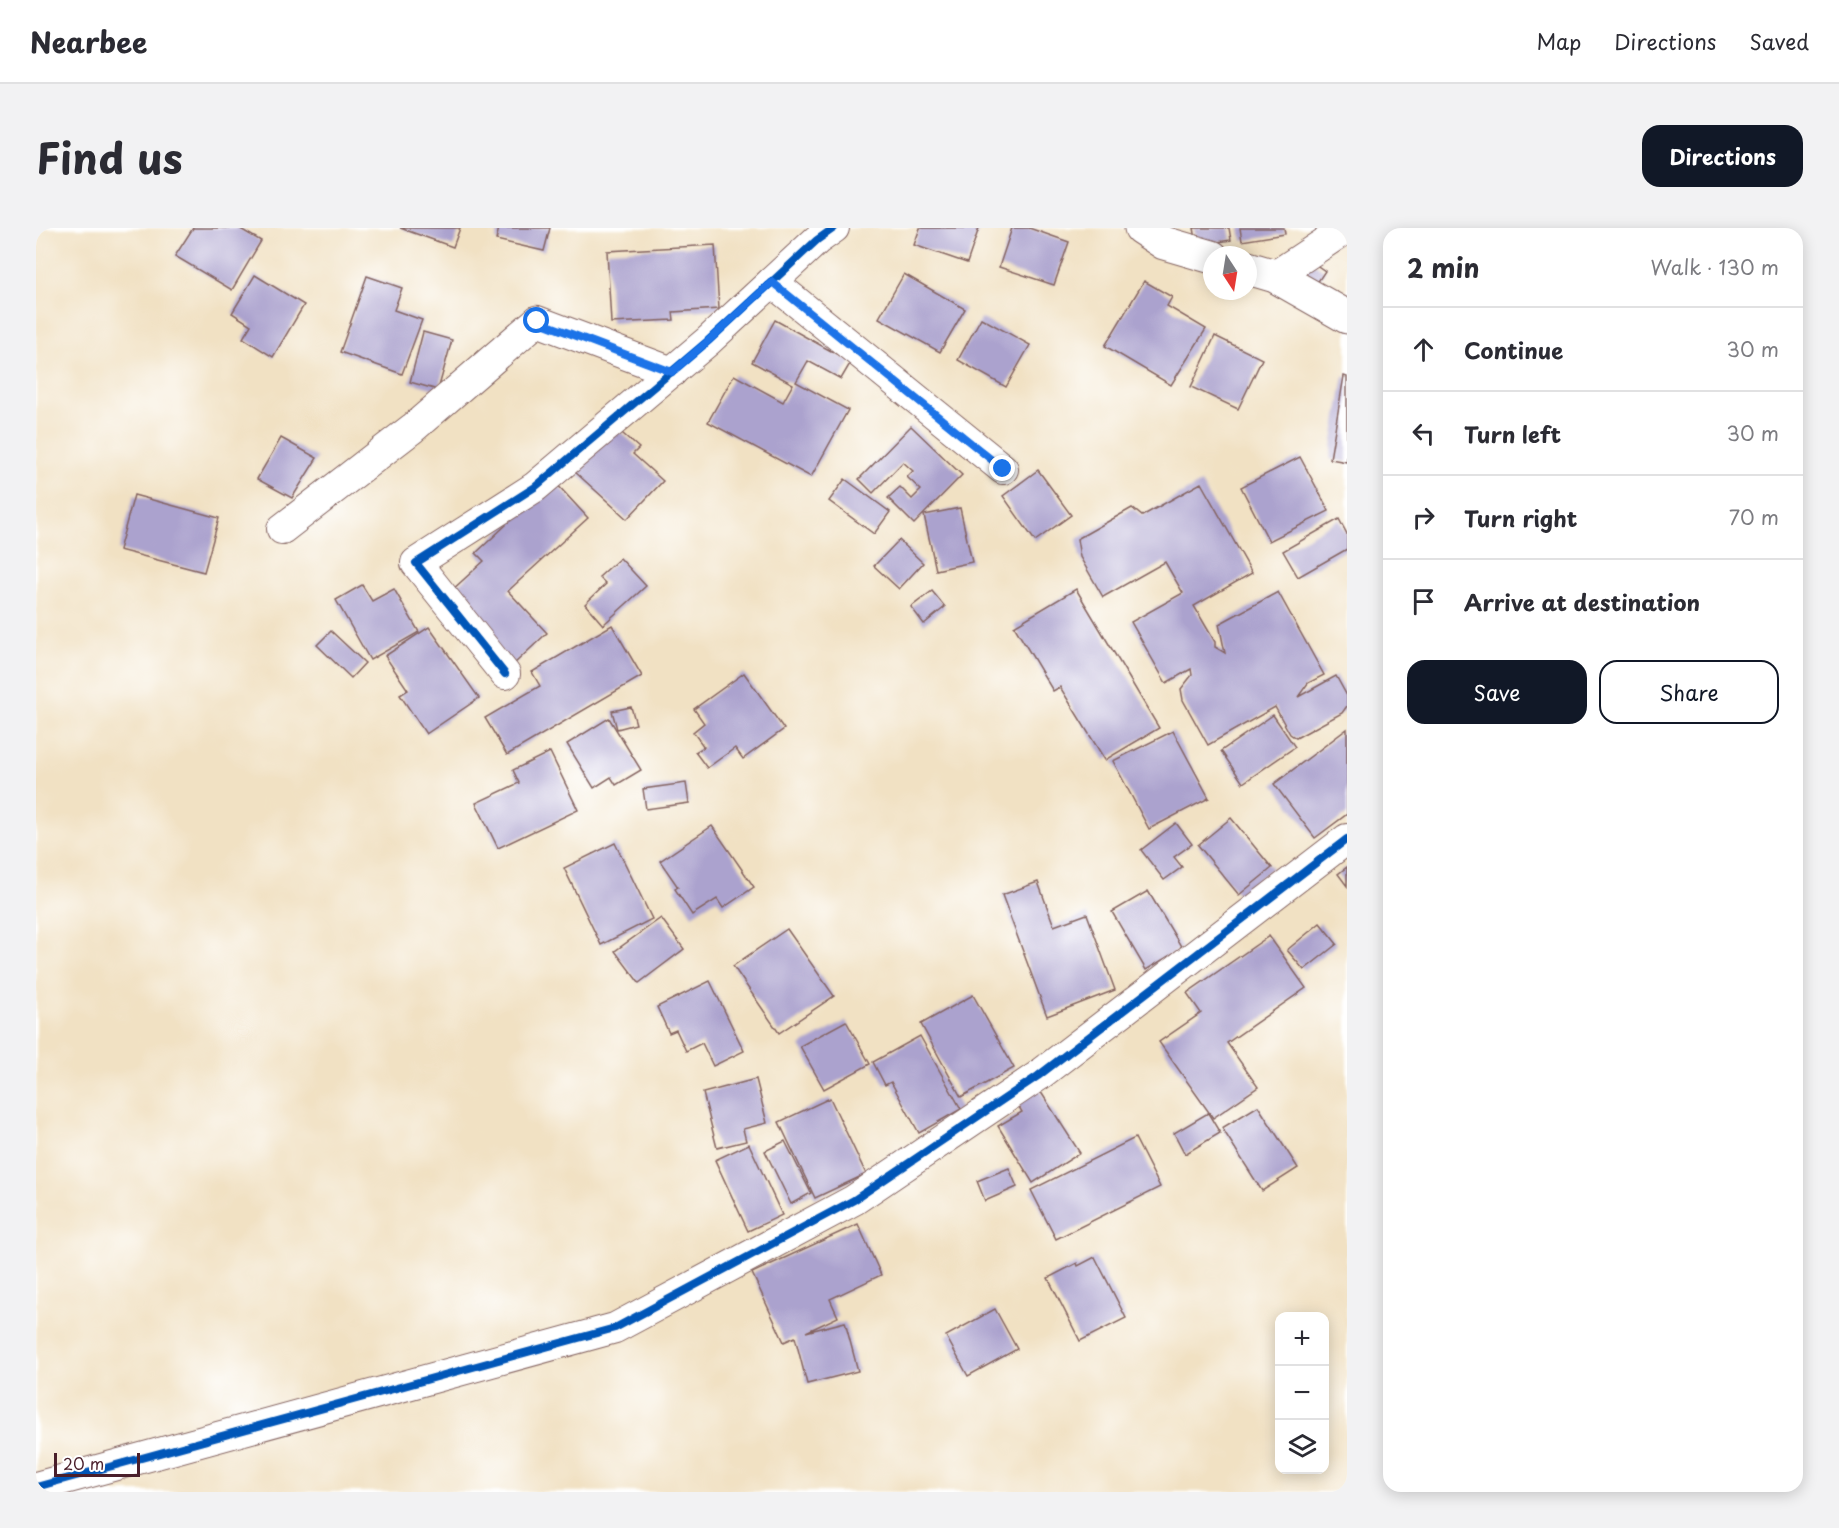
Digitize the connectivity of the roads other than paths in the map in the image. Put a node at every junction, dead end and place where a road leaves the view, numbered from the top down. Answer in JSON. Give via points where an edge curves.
{"nodes":[{"id":1,"x":834,"y":228,"type":"edge"},
{"id":2,"x":1142,"y":228,"type":"edge"},
{"id":3,"x":1347,"y":228,"type":"edge"},
{"id":4,"x":1203,"y":254,"type":"edge"},
{"id":5,"x":1261,"y":272,"type":"edge"},
{"id":6,"x":772,"y":282,"type":"junction"},
{"id":7,"x":1347,"y":317,"type":"edge"},
{"id":8,"x":672,"y":372,"type":"junction"},
{"id":9,"x":1003,"y":469,"type":"dead end"},
{"id":10,"x":282,"y":529,"type":"dead end"},
{"id":11,"x":505,"y":674,"type":"dead end"},
{"id":12,"x":1347,"y":839,"type":"edge"},
{"id":13,"x":36,"y":1487,"type":"edge"}],
"edges":[{"from":1,"to":6,"type":"street"},
{"from":2,"to":4,"type":"street","via":[[1164,243]]},
{"from":3,"to":5,"type":"street"},
{"from":5,"to":7,"type":"street"},
{"from":6,"to":8,"type":"street"},
{"from":6,"to":9,"type":"street"},
{"from":8,"to":10,"type":"street","via":[[537,321],[413,429]]},
{"from":8,"to":11,"type":"street","via":[[535,487],[416,562]]},
{"from":12,"to":13,"type":"street","via":[[1038,1076],[854,1200],[615,1328]]}]}
